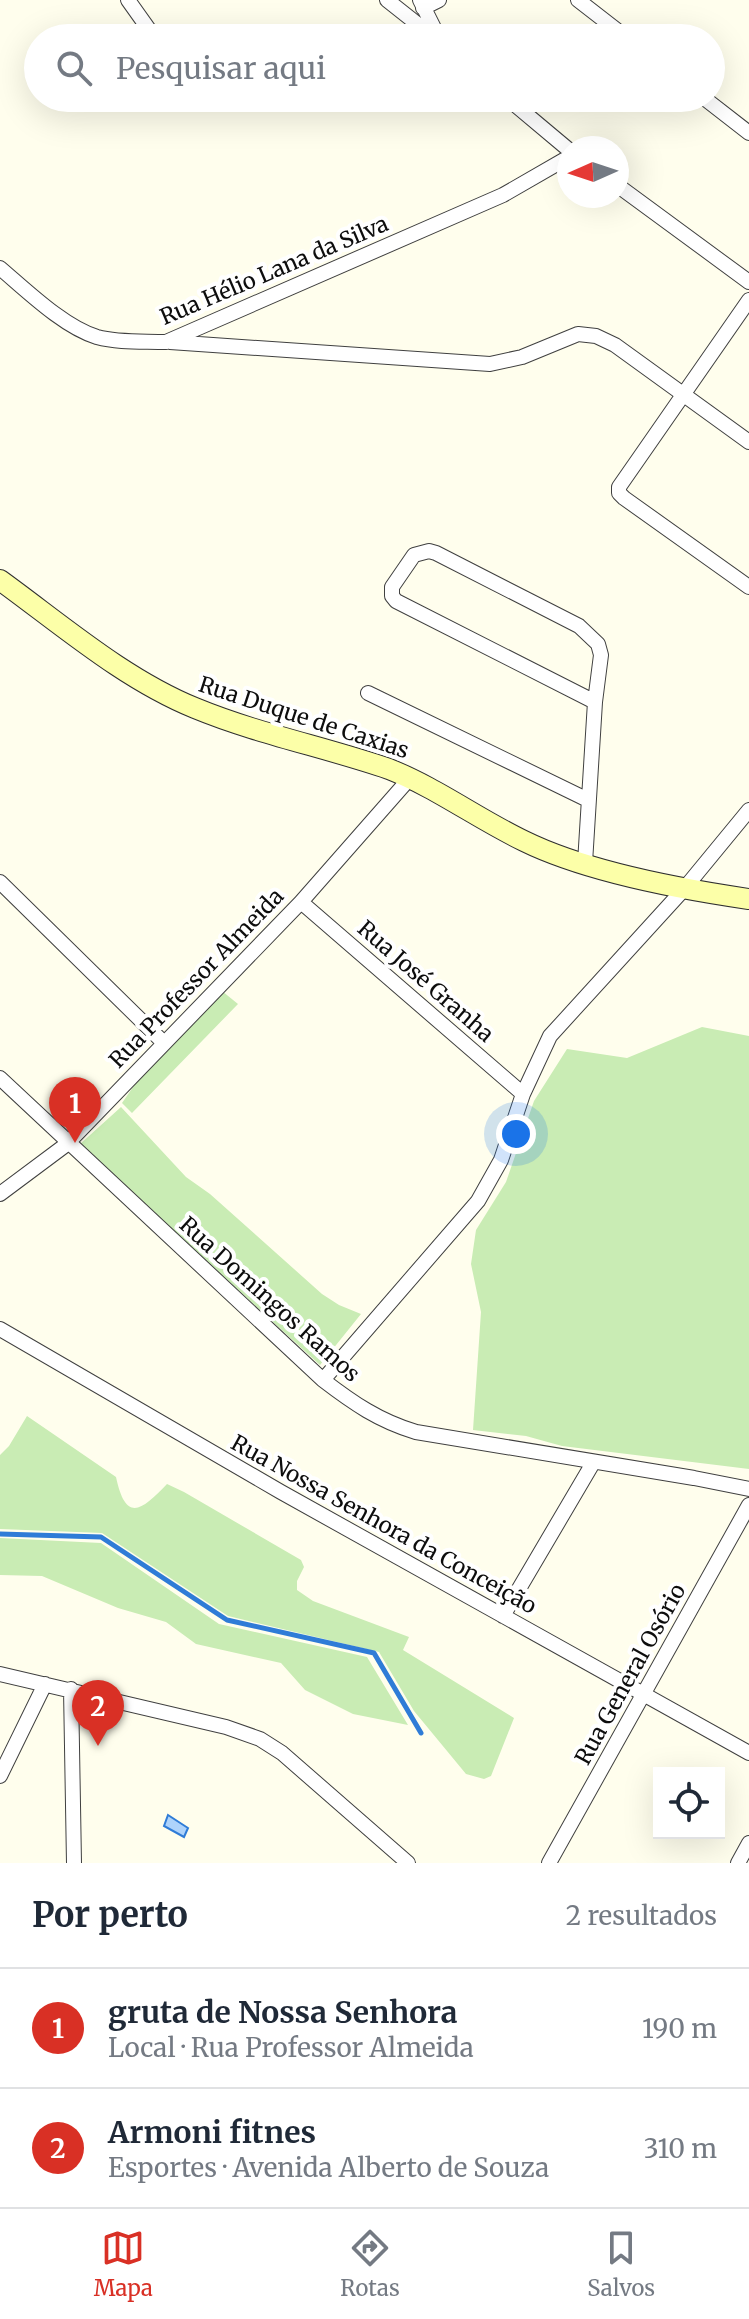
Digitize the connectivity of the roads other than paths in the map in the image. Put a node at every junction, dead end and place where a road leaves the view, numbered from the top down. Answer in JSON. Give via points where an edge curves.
{"nodes":[{"id":1,"x":128,"y":0,"type":"edge"},
{"id":2,"x":387,"y":0,"type":"edge"},
{"id":3,"x":439,"y":0,"type":"edge"},
{"id":4,"x":578,"y":0,"type":"edge"},
{"id":5,"x":421,"y":4,"type":"edge"},
{"id":6,"x":145,"y":24,"type":"edge"},
{"id":7,"x":419,"y":24,"type":"edge"},
{"id":8,"x":430,"y":24,"type":"edge"},
{"id":9,"x":609,"y":24,"type":"edge"},
{"id":10,"x":524,"y":112,"type":"edge"},
{"id":11,"x":722,"y":112,"type":"edge"},
{"id":12,"x":749,"y":133,"type":"edge"},
{"id":13,"x":557,"y":140,"type":"edge"},
{"id":14,"x":557,"y":164,"type":"edge"},
{"id":15,"x":629,"y":194,"type":"edge"},
{"id":16,"x":0,"y":268,"type":"edge"},
{"id":17,"x":749,"y":282,"type":"edge"},
{"id":18,"x":749,"y":300,"type":"edge"},
{"id":19,"x":166,"y":342,"type":"junction"},
{"id":20,"x":684,"y":395,"type":"junction"},
{"id":21,"x":749,"y":442,"type":"edge"},
{"id":22,"x":0,"y":580,"type":"edge"},
{"id":23,"x":749,"y":587,"type":"edge"},
{"id":24,"x":368,"y":693,"type":"dead end"},
{"id":25,"x":595,"y":702,"type":"junction"},
{"id":26,"x":410,"y":778,"type":"junction"},
{"id":27,"x":588,"y":800,"type":"junction"},
{"id":28,"x":749,"y":810,"type":"edge"},
{"id":29,"x":585,"y":863,"type":"junction"},
{"id":30,"x":0,"y":882,"type":"edge"},
{"id":31,"x":684,"y":889,"type":"junction"},
{"id":32,"x":749,"y":899,"type":"edge"},
{"id":33,"x":301,"y":902,"type":"junction"},
{"id":34,"x":164,"y":1043,"type":"junction"},
{"id":35,"x":0,"y":1078,"type":"edge"},
{"id":36,"x":523,"y":1094,"type":"junction"},
{"id":37,"x":67,"y":1144,"type":"junction"},
{"id":38,"x":0,"y":1194,"type":"edge"},
{"id":39,"x":0,"y":1329,"type":"edge"},
{"id":40,"x":323,"y":1380,"type":"junction"},
{"id":41,"x":593,"y":1463,"type":"junction"},
{"id":42,"x":749,"y":1489,"type":"edge"},
{"id":43,"x":749,"y":1505,"type":"edge"},
{"id":44,"x":503,"y":1616,"type":"junction"},
{"id":45,"x":0,"y":1674,"type":"edge"},
{"id":46,"x":45,"y":1684,"type":"junction"},
{"id":47,"x":71,"y":1689,"type":"junction"},
{"id":48,"x":644,"y":1696,"type":"junction"},
{"id":49,"x":749,"y":1753,"type":"edge"},
{"id":50,"x":0,"y":1776,"type":"edge"},
{"id":51,"x":749,"y":1843,"type":"edge"},
{"id":52,"x":74,"y":1863,"type":"edge"},
{"id":53,"x":408,"y":1863,"type":"edge"},
{"id":54,"x":549,"y":1863,"type":"edge"},
{"id":55,"x":738,"y":1863,"type":"edge"}],
"edges":[{"from":1,"to":6,"type":"street"},
{"from":2,"to":7,"type":"street"},
{"from":3,"to":5,"type":"street"},
{"from":4,"to":9,"type":"street"},
{"from":5,"to":8,"type":"street"},
{"from":10,"to":13,"type":"street"},
{"from":11,"to":12,"type":"street"},
{"from":14,"to":19,"type":"street","name":"Rua Hélio Lana da Silva","via":[[503,195]]},
{"from":15,"to":17,"type":"street"},
{"from":16,"to":19,"type":"street","name":"Rua Hélio Lana da Silva","via":[[77,328],[97,337]]},
{"from":18,"to":20,"type":"street"},
{"from":19,"to":20,"type":"street","via":[[490,364],[578,334],[615,345]]},
{"from":20,"to":21,"type":"street"},
{"from":20,"to":23,"type":"street","via":[[622,480],[619,493]]},
{"from":22,"to":26,"type":"street","name":"Rua Duque de Caxias","via":[[163,693],[229,720]]},
{"from":24,"to":27,"type":"street"},
{"from":25,"to":25,"type":"street","via":[[601,655],[598,644],[579,626],[429,551],[414,555],[392,587],[396,601]]},
{"from":25,"to":27,"type":"street"},
{"from":26,"to":29,"type":"street","name":"Rua Duque de Caxias","via":[[524,842]]},
{"from":26,"to":33,"type":"street","name":"Rua Professor Almeida"},
{"from":27,"to":29,"type":"street"},
{"from":28,"to":31,"type":"street"},
{"from":29,"to":31,"type":"street","name":"Rua Duque de Caxias"},
{"from":30,"to":34,"type":"street"},
{"from":31,"to":32,"type":"street","name":"Rua Duque de Caxias"},
{"from":31,"to":36,"type":"street","via":[[550,1036]]},
{"from":33,"to":34,"type":"street","name":"Rua Professor Almeida"},
{"from":33,"to":36,"type":"street","name":"Rua José Granha"},
{"from":34,"to":37,"type":"street","name":"Rua Professor Almeida"},
{"from":35,"to":37,"type":"street","name":"Rua Domingos Ramos"},
{"from":36,"to":40,"type":"street","via":[[501,1160],[478,1201]]},
{"from":37,"to":38,"type":"street","name":"Rua Professor Almeida"},
{"from":37,"to":40,"type":"street","name":"Rua Domingos Ramos"},
{"from":39,"to":44,"type":"street","name":"Rua Nossa Senhora da Conceição"},
{"from":40,"to":41,"type":"street","name":"Rua Domingos Ramos","via":[[388,1424]]},
{"from":41,"to":42,"type":"street","name":"Rua Domingos Ramos"},
{"from":41,"to":44,"type":"street"},
{"from":43,"to":48,"type":"street","name":"Rua General Osório"},
{"from":44,"to":48,"type":"street","name":"Rua Nossa Senhora da Conceição"},
{"from":45,"to":46,"type":"street"},
{"from":46,"to":47,"type":"street"},
{"from":46,"to":50,"type":"street"},
{"from":47,"to":52,"type":"street"},
{"from":47,"to":53,"type":"street","via":[[260,1739]]},
{"from":48,"to":49,"type":"street","name":"Rua Nossa Senhora da Conceição"},
{"from":48,"to":54,"type":"street","name":"Rua General Osório"},
{"from":51,"to":55,"type":"street"}]}
